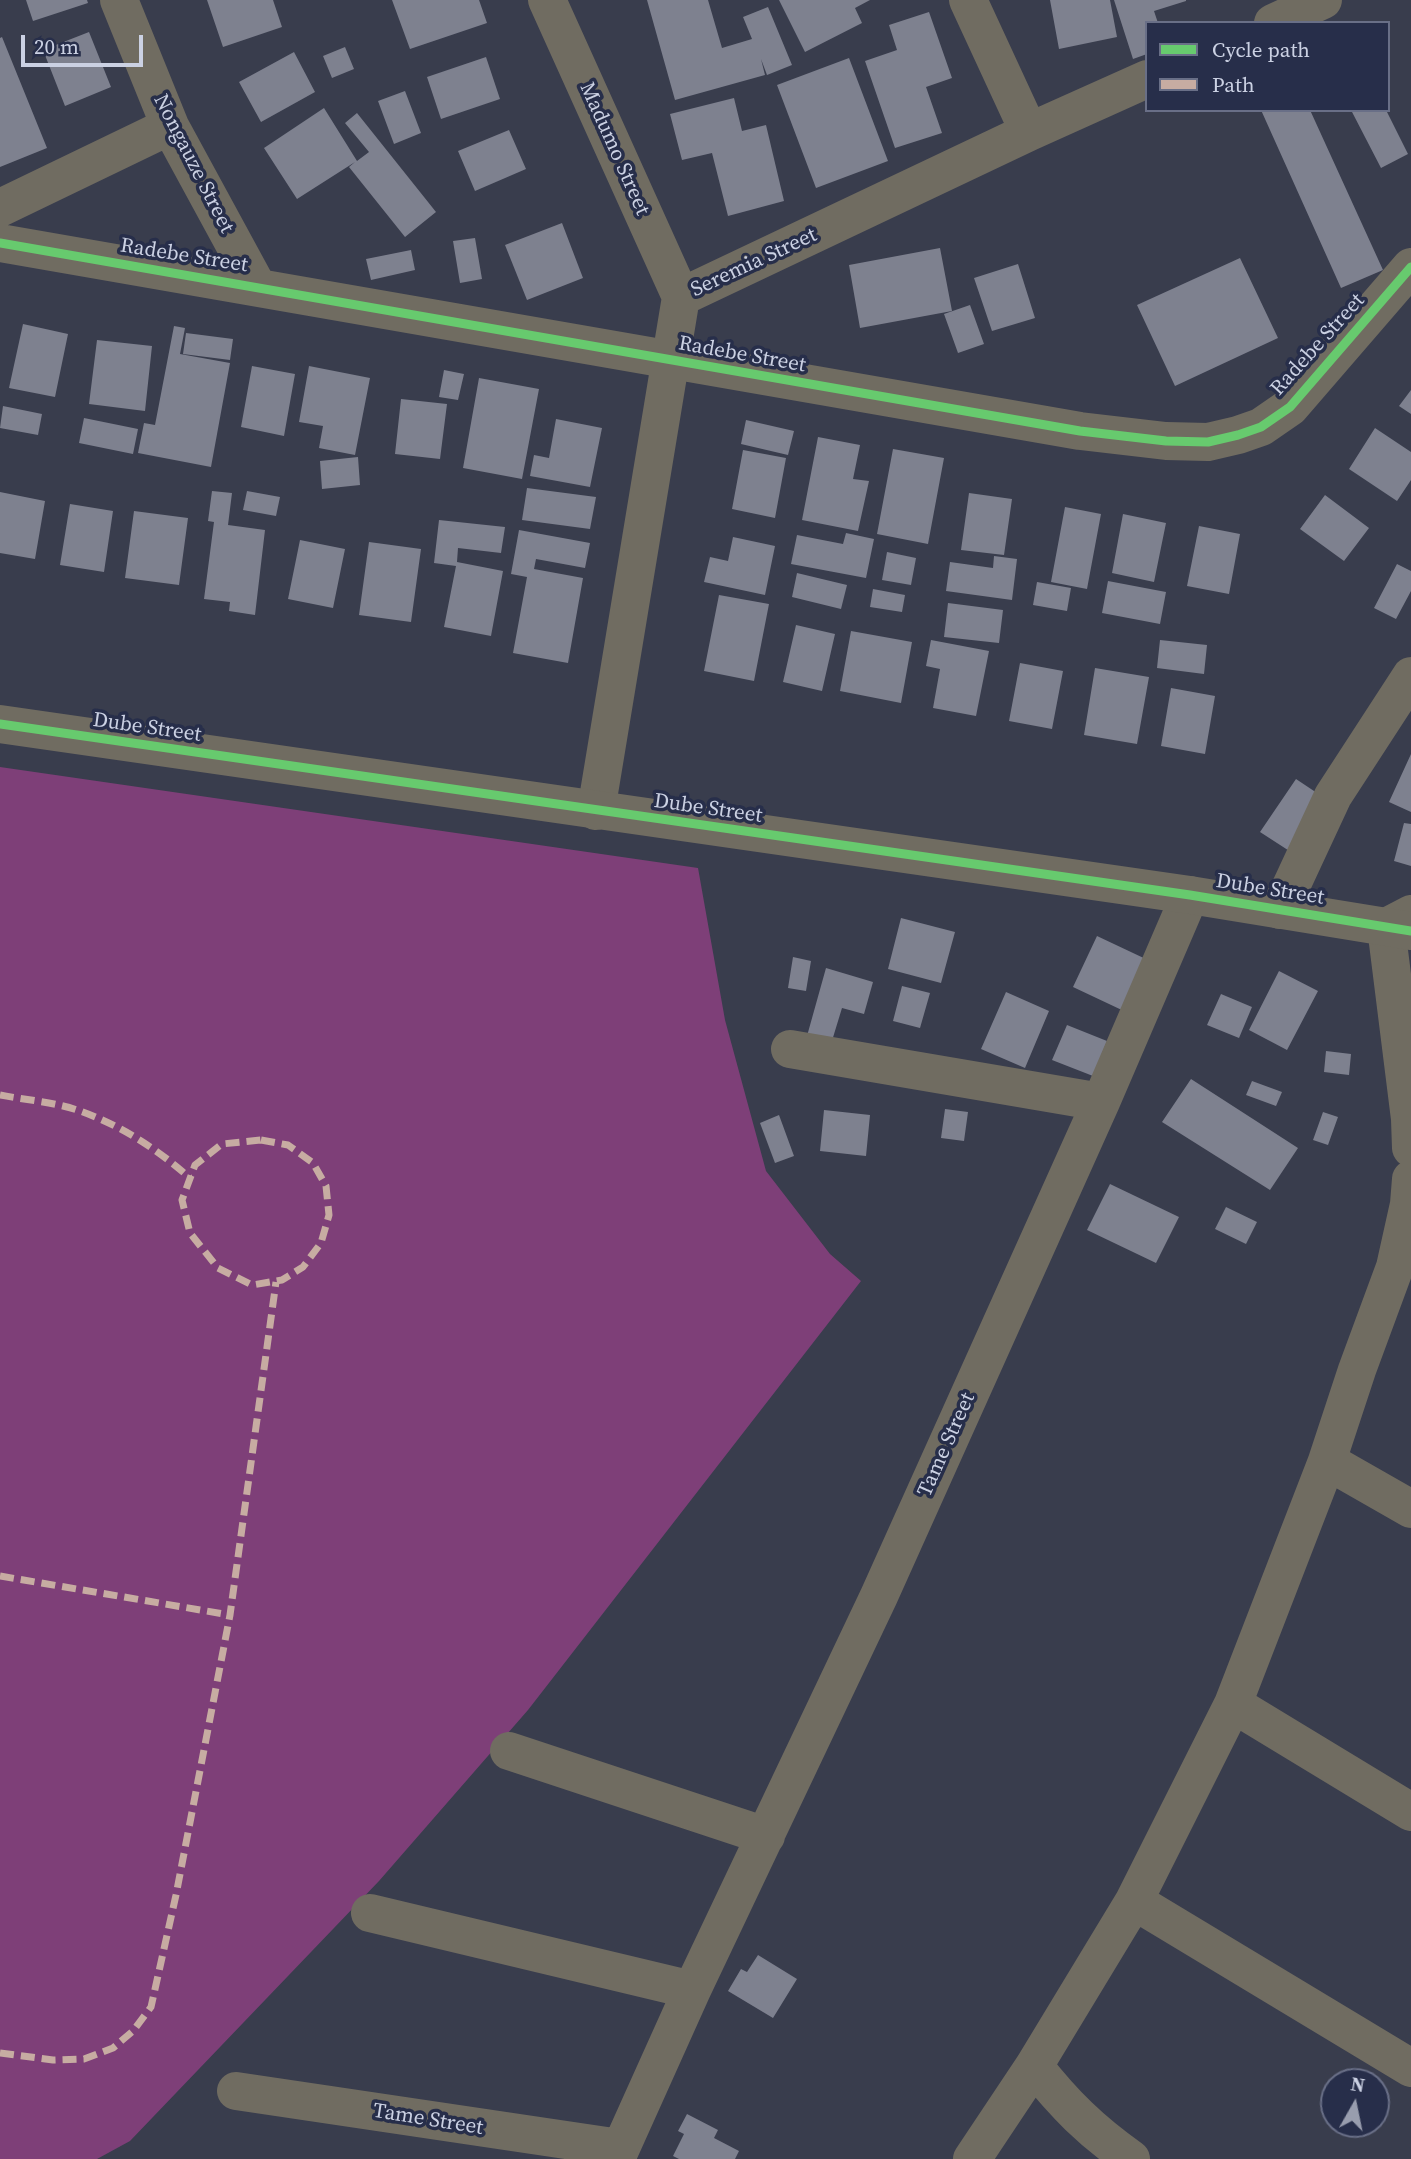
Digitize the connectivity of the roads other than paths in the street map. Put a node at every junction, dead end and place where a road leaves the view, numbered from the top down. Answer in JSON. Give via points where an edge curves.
{"nodes":[{"id":1,"x":119,"y":0,"type":"edge"},
{"id":2,"x":547,"y":0,"type":"edge"},
{"id":3,"x":968,"y":0,"type":"edge"},
{"id":4,"x":1324,"y":0,"type":"edge"},
{"id":5,"x":1277,"y":21,"type":"edge"},
{"id":6,"x":1145,"y":80,"type":"edge"},
{"id":7,"x":170,"y":126,"type":"junction"},
{"id":8,"x":1029,"y":132,"type":"junction"},
{"id":9,"x":0,"y":208,"type":"edge"},
{"id":10,"x":0,"y":243,"type":"edge"},
{"id":11,"x":1411,"y":267,"type":"edge"},
{"id":12,"x":257,"y":286,"type":"junction"},
{"id":13,"x":681,"y":297,"type":"junction"},
{"id":14,"x":672,"y":360,"type":"junction"},
{"id":15,"x":1411,"y":676,"type":"edge"},
{"id":16,"x":0,"y":724,"type":"edge"},
{"id":17,"x":596,"y":811,"type":"junction"},
{"id":18,"x":1190,"y":895,"type":"junction"},
{"id":19,"x":1280,"y":910,"type":"junction"},
{"id":20,"x":1403,"y":924,"type":"edge"},
{"id":21,"x":790,"y":1049,"type":"dead end"},
{"id":22,"x":1101,"y":1102,"type":"junction"},
{"id":23,"x":1411,"y":1148,"type":"edge"},
{"id":24,"x":1411,"y":1179,"type":"edge"},
{"id":25,"x":1327,"y":1461,"type":"junction"},
{"id":26,"x":1411,"y":1509,"type":"edge"},
{"id":27,"x":1233,"y":1704,"type":"junction"},
{"id":28,"x":509,"y":1751,"type":"dead end"},
{"id":29,"x":1411,"y":1812,"type":"edge"},
{"id":30,"x":766,"y":1836,"type":"junction"},
{"id":31,"x":1134,"y":1901,"type":"junction"},
{"id":32,"x":370,"y":1913,"type":"dead end"},
{"id":33,"x":692,"y":1990,"type":"junction"},
{"id":34,"x":1034,"y":2066,"type":"junction"},
{"id":35,"x":1411,"y":2068,"type":"edge"},
{"id":36,"x":236,"y":2091,"type":"dead end"},
{"id":37,"x":618,"y":2154,"type":"edge"},
{"id":38,"x":972,"y":2159,"type":"edge"},
{"id":39,"x":1131,"y":2159,"type":"edge"}],
"edges":[{"from":1,"to":7,"type":"street","name":"Nongauze Street"},
{"from":2,"to":13,"type":"street","name":"Madumo Street"},
{"from":3,"to":8,"type":"street"},
{"from":4,"to":5,"type":"street"},
{"from":6,"to":8,"type":"street","name":"Seremia Street"},
{"from":7,"to":9,"type":"street"},
{"from":7,"to":12,"type":"street","name":"Nongauze Street"},
{"from":8,"to":13,"type":"street","name":"Seremia Street"},
{"from":10,"to":12,"type":"street","name":"Radebe Street"},
{"from":11,"to":14,"type":"street","name":"Radebe Street","via":[[1290,407],[1261,427],[1208,442],[1080,431]]},
{"from":12,"to":14,"type":"street","name":"Radebe Street"},
{"from":13,"to":14,"type":"street","name":"Seremia Street"},
{"from":14,"to":17,"type":"street","name":"Seremia Street"},
{"from":15,"to":19,"type":"street","via":[[1333,796]]},
{"from":16,"to":17,"type":"street","name":"Dube Street"},
{"from":17,"to":18,"type":"street","name":"Dube Street"},
{"from":18,"to":19,"type":"street","name":"Dube Street"},
{"from":18,"to":22,"type":"street","name":"Tame Street"},
{"from":19,"to":20,"type":"street","name":"Dube Street"},
{"from":20,"to":23,"type":"street"},
{"from":21,"to":22,"type":"street"},
{"from":22,"to":30,"type":"street","name":"Tame Street"},
{"from":24,"to":25,"type":"street","via":[[1395,1267]]},
{"from":25,"to":26,"type":"street"},
{"from":25,"to":27,"type":"street"},
{"from":27,"to":29,"type":"street"},
{"from":27,"to":31,"type":"street"},
{"from":28,"to":30,"type":"street"},
{"from":30,"to":33,"type":"street","name":"Tame Street"},
{"from":31,"to":34,"type":"street"},
{"from":31,"to":35,"type":"street"},
{"from":32,"to":33,"type":"street"},
{"from":33,"to":37,"type":"street","name":"Tame Street"},
{"from":34,"to":38,"type":"street"},
{"from":34,"to":39,"type":"street","via":[[1096,2134]]},
{"from":36,"to":37,"type":"street","name":"Tame Street"}]}
